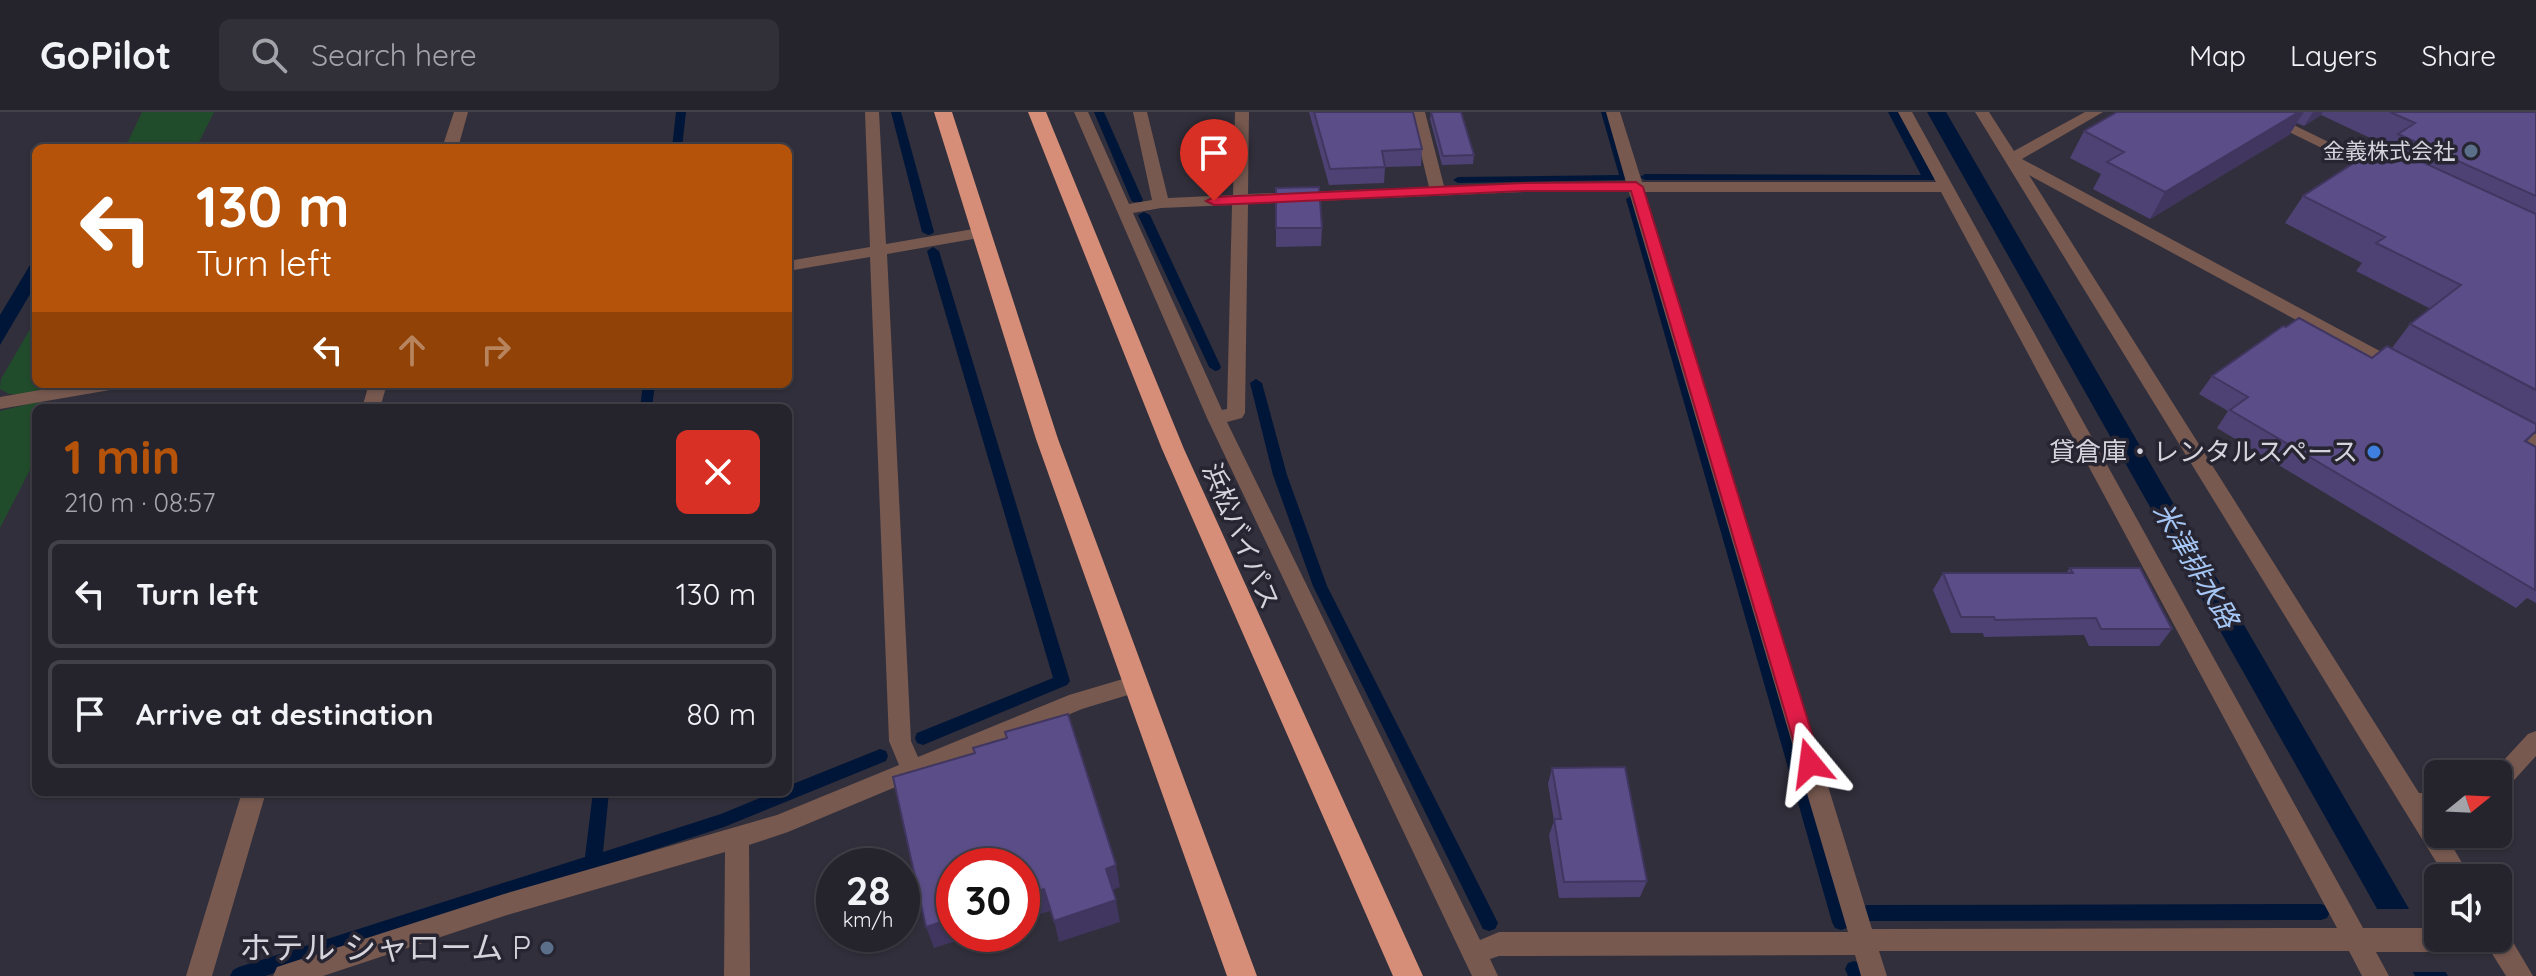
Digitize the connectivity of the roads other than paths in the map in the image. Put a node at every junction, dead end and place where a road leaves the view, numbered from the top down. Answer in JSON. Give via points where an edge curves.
{"nodes":[{"id":1,"x":461,"y":112,"type":"edge"},
{"id":2,"x":872,"y":112,"type":"edge"},
{"id":3,"x":943,"y":112,"type":"edge"},
{"id":4,"x":1037,"y":112,"type":"edge"},
{"id":5,"x":1081,"y":112,"type":"edge"},
{"id":6,"x":1140,"y":112,"type":"edge"},
{"id":7,"x":1242,"y":112,"type":"edge"},
{"id":8,"x":1418,"y":112,"type":"edge"},
{"id":9,"x":1613,"y":112,"type":"edge"},
{"id":10,"x":1905,"y":112,"type":"edge"},
{"id":11,"x":1982,"y":112,"type":"edge"},
{"id":12,"x":2096,"y":112,"type":"edge"},
{"id":13,"x":2255,"y":112,"type":"edge"},
{"id":14,"x":451,"y":144,"type":"edge"},
{"id":15,"x":2011,"y":159,"type":"junction"},
{"id":16,"x":2396,"y":178,"type":"edge"},
{"id":17,"x":1636,"y":187,"type":"junction"},
{"id":18,"x":1946,"y":187,"type":"junction"},
{"id":19,"x":1438,"y":191,"type":"junction"},
{"id":20,"x":1240,"y":199,"type":"junction"},
{"id":21,"x":1161,"y":203,"type":"junction"},
{"id":22,"x":1123,"y":210,"type":"junction"},
{"id":23,"x":979,"y":233,"type":"junction"},
{"id":24,"x":878,"y":251,"type":"junction"},
{"id":25,"x":792,"y":265,"type":"edge"},
{"id":26,"x":2411,"y":375,"type":"edge"},
{"id":27,"x":87,"y":388,"type":"edge"},
{"id":28,"x":0,"y":403,"type":"edge"},
{"id":29,"x":1216,"y":418,"type":"junction"},
{"id":30,"x":2494,"y":420,"type":"edge"},
{"id":31,"x":2536,"y":442,"type":"edge"},
{"id":32,"x":1133,"y":685,"type":"junction"},
{"id":33,"x":2536,"y":741,"type":"edge"},
{"id":34,"x":2512,"y":767,"type":"edge"},
{"id":35,"x":912,"y":770,"type":"junction"},
{"id":36,"x":253,"y":796,"type":"edge"},
{"id":37,"x":2413,"y":803,"type":"junction"},
{"id":38,"x":2424,"y":803,"type":"edge"},
{"id":39,"x":737,"y":837,"type":"junction"},
{"id":40,"x":2450,"y":864,"type":"edge"},
{"id":41,"x":2367,"y":940,"type":"junction"},
{"id":42,"x":2424,"y":940,"type":"edge"},
{"id":43,"x":1864,"y":942,"type":"junction"},
{"id":44,"x":2505,"y":952,"type":"edge"},
{"id":45,"x":1479,"y":965,"type":"edge"},
{"id":46,"x":199,"y":976,"type":"edge"},
{"id":47,"x":286,"y":976,"type":"edge"},
{"id":48,"x":737,"y":976,"type":"edge"},
{"id":49,"x":1242,"y":976,"type":"edge"},
{"id":50,"x":1408,"y":976,"type":"edge"},
{"id":51,"x":1874,"y":976,"type":"edge"},
{"id":52,"x":2376,"y":976,"type":"edge"},
{"id":53,"x":2520,"y":976,"type":"edge"}],
"edges":[{"from":1,"to":14,"type":"street"},
{"from":2,"to":24,"type":"street"},
{"from":3,"to":23,"type":"highway"},
{"from":4,"to":50,"type":"highway","name":"浜松バイパス","via":[[1186,478]]},
{"from":5,"to":22,"type":"street"},
{"from":6,"to":21,"type":"street"},
{"from":7,"to":20,"type":"street"},
{"from":8,"to":19,"type":"street"},
{"from":9,"to":17,"type":"street"},
{"from":10,"to":18,"type":"street"},
{"from":11,"to":15,"type":"street"},
{"from":12,"to":15,"type":"street"},
{"from":13,"to":16,"type":"street"},
{"from":15,"to":26,"type":"street"},
{"from":15,"to":37,"type":"street"},
{"from":17,"to":18,"type":"street"},
{"from":17,"to":19,"type":"street"},
{"from":17,"to":43,"type":"street"},
{"from":18,"to":41,"type":"street"},
{"from":19,"to":20,"type":"street"},
{"from":20,"to":21,"type":"street"},
{"from":20,"to":29,"type":"street","via":[[1236,413]]},
{"from":21,"to":22,"type":"street"},
{"from":22,"to":29,"type":"street"},
{"from":23,"to":24,"type":"street"},
{"from":23,"to":32,"type":"highway"},
{"from":24,"to":25,"type":"street"},
{"from":24,"to":35,"type":"street","via":[[900,741]]},
{"from":27,"to":28,"type":"street"},
{"from":29,"to":45,"type":"street"},
{"from":30,"to":31,"type":"street"},
{"from":32,"to":35,"type":"street","via":[[1077,701]]},
{"from":32,"to":49,"type":"highway"},
{"from":33,"to":34,"type":"street"},
{"from":35,"to":39,"type":"street","via":[[780,825]]},
{"from":36,"to":46,"type":"street"},
{"from":37,"to":38,"type":"street"},
{"from":37,"to":40,"type":"street"},
{"from":39,"to":47,"type":"street"},
{"from":39,"to":48,"type":"street"},
{"from":41,"to":42,"type":"street"},
{"from":41,"to":43,"type":"street"},
{"from":41,"to":52,"type":"street"},
{"from":43,"to":45,"type":"street","via":[[1499,944]]},
{"from":43,"to":51,"type":"street"},
{"from":44,"to":53,"type":"street"}]}
